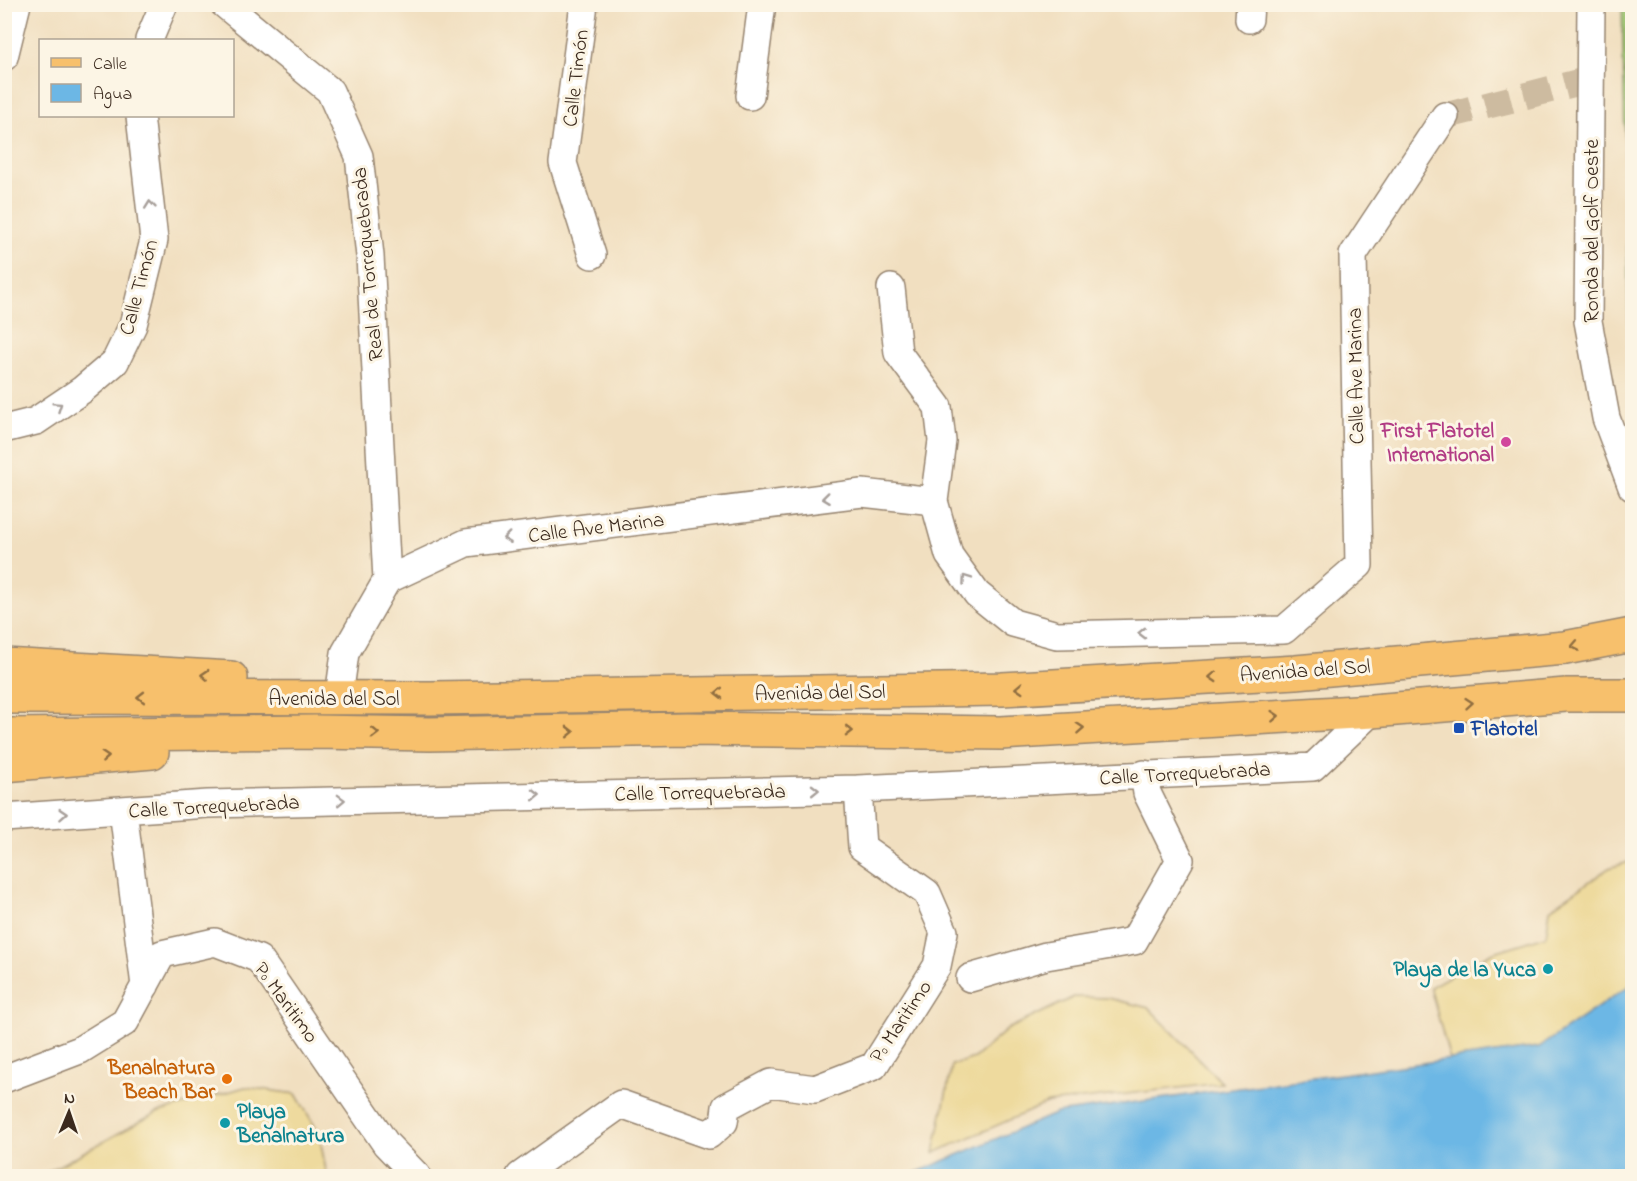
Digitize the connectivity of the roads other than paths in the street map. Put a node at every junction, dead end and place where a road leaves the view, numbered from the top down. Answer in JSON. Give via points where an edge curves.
{"nodes":[{"id":1,"x":17,"y":4,"type":"edge"},
{"id":2,"x":164,"y":4,"type":"edge"},
{"id":3,"x":224,"y":4,"type":"edge"},
{"id":4,"x":584,"y":4,"type":"edge"},
{"id":5,"x":762,"y":4,"type":"edge"},
{"id":6,"x":1591,"y":4,"type":"edge"},
{"id":7,"x":149,"y":39,"type":"edge"},
{"id":8,"x":4,"y":57,"type":"edge"},
{"id":9,"x":750,"y":96,"type":"dead end"},
{"id":10,"x":1445,"y":116,"type":"tunnel mouth"},
{"id":11,"x":140,"y":117,"type":"edge"},
{"id":12,"x":592,"y":255,"type":"dead end"},
{"id":13,"x":891,"y":288,"type":"dead end"},
{"id":14,"x":4,"y":429,"type":"edge"},
{"id":15,"x":1632,"y":487,"type":"edge"},
{"id":16,"x":934,"y":501,"type":"junction"},
{"id":17,"x":387,"y":579,"type":"junction"},
{"id":18,"x":1284,"y":630,"type":"junction"},
{"id":19,"x":1632,"y":635,"type":"edge"},
{"id":20,"x":4,"y":665,"type":"edge"},
{"id":21,"x":1296,"y":672,"type":"junction"},
{"id":22,"x":340,"y":689,"type":"junction"},
{"id":23,"x":1632,"y":695,"type":"edge"},
{"id":24,"x":4,"y":697,"type":"edge"},
{"id":25,"x":430,"y":698,"type":"junction"},
{"id":26,"x":1372,"y":711,"type":"junction"},
{"id":27,"x":316,"y":732,"type":"junction"},
{"id":28,"x":4,"y":735,"type":"edge"},
{"id":29,"x":4,"y":765,"type":"edge"},
{"id":30,"x":1144,"y":774,"type":"junction"},
{"id":31,"x":858,"y":789,"type":"junction"},
{"id":32,"x":123,"y":810,"type":"junction"},
{"id":33,"x":4,"y":818,"type":"edge"},
{"id":34,"x":970,"y":978,"type":"dead end"},
{"id":35,"x":145,"y":986,"type":"junction"},
{"id":36,"x":4,"y":1079,"type":"edge"},
{"id":37,"x":417,"y":1176,"type":"edge"},
{"id":38,"x":520,"y":1176,"type":"edge"}],
"edges":[{"from":1,"to":8,"type":"street"},
{"from":2,"to":7,"type":"street"},
{"from":3,"to":17,"type":"street","name":"Real de Torrequebrada","via":[[330,91],[358,156],[370,256]]},
{"from":4,"to":12,"type":"street","name":"Calle Timón","via":[[563,163]]},
{"from":5,"to":9,"type":"street"},
{"from":6,"to":15,"type":"street","name":"Ronda del Golf Oeste","via":[[1588,321],[1606,418]]},
{"from":10,"to":18,"type":"street","name":"Calle Ave Marina","via":[[1353,255],[1359,565]]},
{"from":14,"to":11,"type":"street","name":"Calle Timón","one_way":true,"via":[[36,421],[82,390],[115,362],[132,325],[154,240]]},
{"from":13,"to":16,"type":"street","via":[[898,353],[938,407],[942,441]]},
{"from":16,"to":17,"type":"street","name":"Calle Ave Marina","one_way":true,"via":[[862,493],[466,543]]},
{"from":18,"to":16,"type":"street","one_way":true,"via":[[1057,635],[1013,623],[977,594],[949,555]]},
{"from":17,"to":22,"type":"street","via":[[345,653]]},
{"from":18,"to":21,"type":"street"},
{"from":19,"to":21,"type":"main road","name":"Avenida del Sol","one_way":true,"via":[[1565,648]]},
{"from":22,"to":20,"type":"main road","one_way":true,"via":[[218,676]]},
{"from":21,"to":25,"type":"main road","name":"Avenida del Sol","one_way":true,"via":[[1002,689]]},
{"from":22,"to":25,"type":"main road"},
{"from":26,"to":23,"type":"main road","name":"Avenida del Sol","one_way":true,"via":[[1566,695]]},
{"from":25,"to":24,"type":"main road","name":"Avenida del Sol","one_way":true},
{"from":27,"to":26,"type":"main road","name":"Avenida del Sol","one_way":true,"via":[[687,729],[1001,733]]},
{"from":26,"to":30,"type":"street","name":"Calle Torrequebrada","via":[[1313,767]]},
{"from":27,"to":28,"type":"main road","name":"Avenida del Sol"},
{"from":29,"to":27,"type":"main road","one_way":true},
{"from":30,"to":31,"type":"street","name":"Calle Torrequebrada"},
{"from":30,"to":34,"type":"street","via":[[1147,793],[1180,860],[1134,941],[1046,956]]},
{"from":32,"to":31,"type":"street","name":"Calle Torrequebrada","one_way":true,"via":[[502,795]]},
{"from":31,"to":38,"type":"street","name":"Pº Maritimo","via":[[862,847],[927,893],[944,932],[937,966],[874,1066],[815,1089],[771,1083],[726,1107],[724,1122],[709,1135],[621,1104]]},
{"from":33,"to":32,"type":"street","name":"Calle Torrequebrada","one_way":true},
{"from":32,"to":35,"type":"street"},
{"from":35,"to":36,"type":"street","name":"Pº Maritimo","via":[[125,1022],[80,1050]]},
{"from":35,"to":37,"type":"street","name":"Pº Maritimo","via":[[162,954],[215,942],[260,959],[386,1144]]}]}
